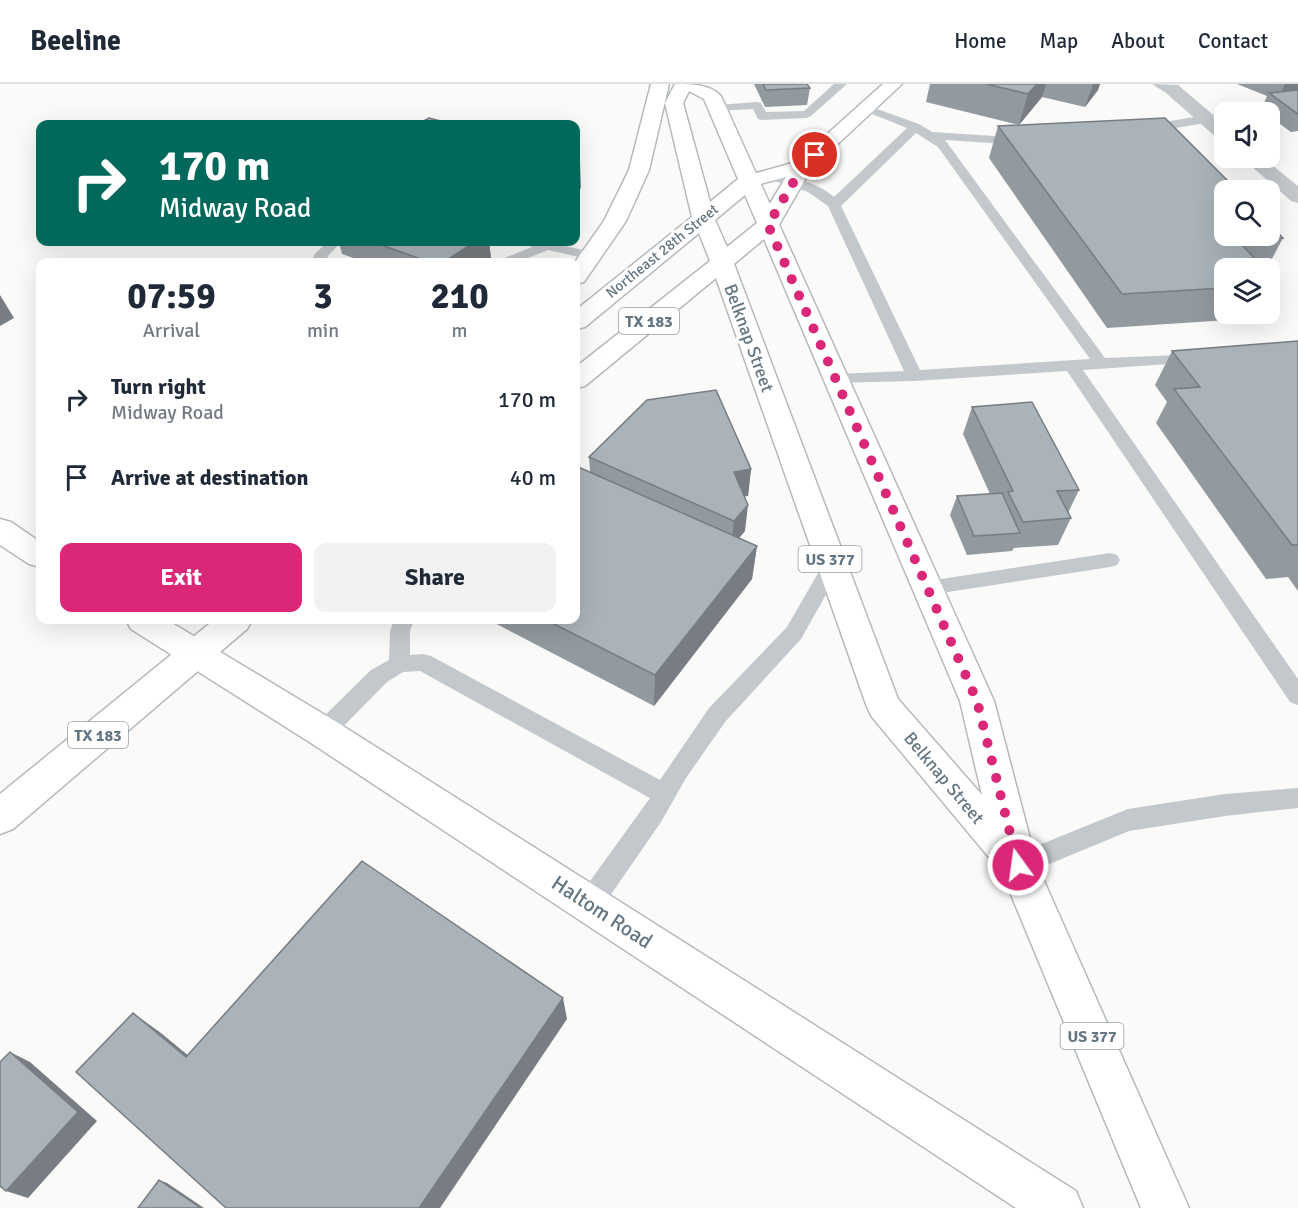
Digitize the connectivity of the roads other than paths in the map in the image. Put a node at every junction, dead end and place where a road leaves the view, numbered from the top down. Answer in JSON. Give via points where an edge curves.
{"nodes":[{"id":1,"x":660,"y":84,"type":"edge"},
{"id":2,"x":686,"y":84,"type":"edge"},
{"id":3,"x":841,"y":84,"type":"edge"},
{"id":4,"x":893,"y":84,"type":"edge"},
{"id":5,"x":1161,"y":84,"type":"edge"},
{"id":6,"x":717,"y":108,"type":"junction"},
{"id":7,"x":866,"y":108,"type":"junction"},
{"id":8,"x":1207,"y":119,"type":"junction"},
{"id":9,"x":1214,"y":125,"type":"edge"},
{"id":10,"x":915,"y":127,"type":"junction"},
{"id":11,"x":1129,"y":132,"type":"edge"},
{"id":12,"x":930,"y":136,"type":"junction"},
{"id":13,"x":1035,"y":141,"type":"edge"},
{"id":14,"x":1264,"y":168,"type":"edge"},
{"id":15,"x":798,"y":174,"type":"junction"},
{"id":16,"x":749,"y":181,"type":"junction"},
{"id":17,"x":1298,"y":197,"type":"edge"},
{"id":18,"x":834,"y":205,"type":"junction"},
{"id":19,"x":703,"y":216,"type":"junction"},
{"id":20,"x":768,"y":225,"type":"junction"},
{"id":21,"x":330,"y":246,"type":"edge"},
{"id":22,"x":546,"y":246,"type":"joint"},
{"id":23,"x":592,"y":256,"type":"junction"},
{"id":24,"x":320,"y":258,"type":"edge"},
{"id":25,"x":517,"y":258,"type":"edge"},
{"id":26,"x":722,"y":263,"type":"junction"},
{"id":27,"x":580,"y":272,"type":"edge"},
{"id":28,"x":580,"y":319,"type":"edge"},
{"id":29,"x":742,"y":319,"type":"junction"},
{"id":30,"x":642,"y":326,"type":"junction"},
{"id":31,"x":580,"y":338,"type":"edge"},
{"id":32,"x":611,"y":351,"type":"junction"},
{"id":33,"x":1218,"y":354,"type":"edge"},
{"id":34,"x":1101,"y":364,"type":"junction"},
{"id":35,"x":1072,"y":366,"type":"junction"},
{"id":36,"x":915,"y":376,"type":"junction"},
{"id":37,"x":580,"y":377,"type":"edge"},
{"id":38,"x":836,"y":379,"type":"junction"},
{"id":39,"x":0,"y":530,"type":"edge"},
{"id":40,"x":36,"y":553,"type":"edge"},
{"id":41,"x":1110,"y":560,"type":"dead end"},
{"id":42,"x":832,"y":566,"type":"junction"},
{"id":43,"x":928,"y":588,"type":"junction"},
{"id":44,"x":149,"y":624,"type":"edge"},
{"id":45,"x":231,"y":624,"type":"edge"},
{"id":46,"x":403,"y":624,"type":"edge"},
{"id":47,"x":196,"y":652,"type":"junction"},
{"id":48,"x":399,"y":664,"type":"junction"},
{"id":49,"x":1298,"y":696,"type":"edge"},
{"id":50,"x":323,"y":732,"type":"junction"},
{"id":51,"x":665,"y":794,"type":"junction"},
{"id":52,"x":1298,"y":798,"type":"edge"},
{"id":53,"x":0,"y":817,"type":"edge"},
{"id":54,"x":1018,"y":865,"type":"junction"},
{"id":55,"x":589,"y":904,"type":"junction"},
{"id":56,"x":1059,"y":1208,"type":"edge"},
{"id":57,"x":1166,"y":1208,"type":"edge"}],
"edges":[{"from":1,"to":23,"type":"main road","via":[[639,170],[615,221]]},
{"from":2,"to":6,"type":"main road","name":"Belknap Street","number":"US 377","via":[[712,96]]},
{"from":2,"to":19,"type":"main road","name":"Belknap Street","number":"US 377","via":[[674,104]]},
{"from":3,"to":6,"type":"lane","via":[[807,114],[762,116],[757,105]]},
{"from":4,"to":7,"type":"main road"},
{"from":5,"to":8,"type":"street"},
{"from":6,"to":16,"type":"main road","name":"Belknap Street","number":"US 377"},
{"from":7,"to":10,"type":"lane"},
{"from":7,"to":15,"type":"main road"},
{"from":8,"to":9,"type":"street"},
{"from":8,"to":11,"type":"lane"},
{"from":10,"to":12,"type":"lane"},
{"from":10,"to":18,"type":"lane"},
{"from":12,"to":13,"type":"lane"},
{"from":12,"to":34,"type":"lane","via":[[942,144]]},
{"from":14,"to":17,"type":"street"},
{"from":15,"to":16,"type":"main road","number":"TX 183"},
{"from":15,"to":18,"type":"lane"},
{"from":15,"to":20,"type":"main road","number":"TX 183"},
{"from":16,"to":19,"type":"main road","name":"Northeast 28th Street","number":"TX 183"},
{"from":16,"to":20,"type":"main road","name":"Belknap Street","number":"US 377"},
{"from":18,"to":36,"type":"lane"},
{"from":19,"to":26,"type":"main road","name":"Belknap Street","number":"US 377"},
{"from":19,"to":28,"type":"main road","name":"Northeast 28th Street","number":"TX 183"},
{"from":20,"to":26,"type":"main road","number":"TX 183"},
{"from":20,"to":38,"type":"main road","name":"Belknap Street","number":"US 377"},
{"from":21,"to":24,"type":"lane"},
{"from":22,"to":23,"type":"lane"},
{"from":22,"to":25,"type":"lane"},
{"from":23,"to":27,"type":"main road"},
{"from":26,"to":29,"type":"main road","name":"Belknap Street","number":"US 377"},
{"from":26,"to":30,"type":"main road","number":"TX 183"},
{"from":29,"to":30,"type":"main road","via":[[709,305],[674,309]]},
{"from":29,"to":42,"type":"main road","name":"Belknap Street","number":"US 377"},
{"from":30,"to":32,"type":"main road","number":"TX 183"},
{"from":31,"to":32,"type":"main road"},
{"from":32,"to":37,"type":"main road","number":"TX 183"},
{"from":33,"to":34,"type":"lane"},
{"from":34,"to":35,"type":"lane"},
{"from":35,"to":36,"type":"lane"},
{"from":35,"to":49,"type":"lane"},
{"from":36,"to":38,"type":"lane"},
{"from":38,"to":43,"type":"main road","name":"Belknap Street","number":"US 377"},
{"from":39,"to":40,"type":"main road"},
{"from":41,"to":43,"type":"lane"},
{"from":42,"to":51,"type":"lane","via":[[794,633],[717,715]]},
{"from":42,"to":54,"type":"main road","name":"Belknap Street","number":"US 377","via":[[884,707]]},
{"from":43,"to":54,"type":"main road","name":"Belknap Street","number":"US 377","via":[[977,701]]},
{"from":44,"to":47,"type":"main road","name":"Haltom Road"},
{"from":45,"to":47,"type":"main road","number":"TX 183"},
{"from":46,"to":48,"type":"lane"},
{"from":47,"to":50,"type":"main road","name":"Haltom Road"},
{"from":47,"to":53,"type":"main road","number":"TX 183"},
{"from":48,"to":50,"type":"lane","via":[[379,676]]},
{"from":48,"to":51,"type":"lane","via":[[423,662]]},
{"from":50,"to":55,"type":"main road","name":"Haltom Road"},
{"from":51,"to":55,"type":"lane"},
{"from":52,"to":54,"type":"lane","via":[[1128,820]]},
{"from":54,"to":57,"type":"main road","number":"US 377"},
{"from":55,"to":56,"type":"main road","name":"Haltom Road"}]}
